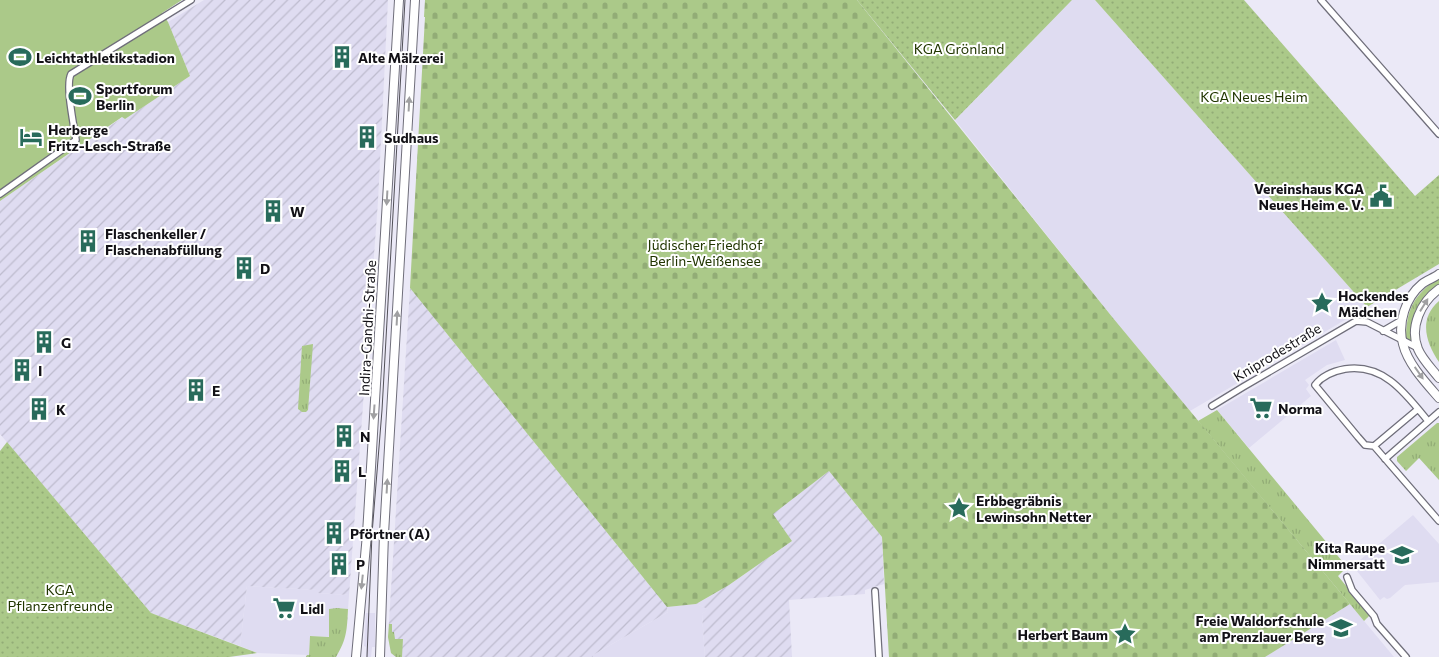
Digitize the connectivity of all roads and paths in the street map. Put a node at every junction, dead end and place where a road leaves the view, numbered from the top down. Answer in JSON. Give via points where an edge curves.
{"nodes":[{"id":1,"x":191,"y":0,"type":"edge"},
{"id":2,"x":399,"y":0,"type":"edge"},
{"id":3,"x":415,"y":0,"type":"edge"},
{"id":4,"x":1322,"y":0,"type":"edge"},
{"id":5,"x":1439,"y":123,"type":"edge"},
{"id":6,"x":1433,"y":128,"type":"junction"},
{"id":7,"x":1439,"y":134,"type":"edge"},
{"id":8,"x":0,"y":194,"type":"edge"},
{"id":9,"x":1439,"y":274,"type":"edge"},
{"id":10,"x":1439,"y":289,"type":"edge"},
{"id":11,"x":1402,"y":320,"type":"junction"},
{"id":12,"x":1383,"y":331,"type":"junction"},
{"id":13,"x":1402,"y":341,"type":"junction"},
{"id":14,"x":1418,"y":348,"type":"junction"},
{"id":15,"x":1439,"y":378,"type":"edge"},
{"id":16,"x":1439,"y":398,"type":"edge"},
{"id":17,"x":1212,"y":406,"type":"dead end"},
{"id":18,"x":1418,"y":409,"type":"junction"},
{"id":19,"x":1439,"y":412,"type":"edge"},
{"id":20,"x":1428,"y":421,"type":"junction"},
{"id":21,"x":1374,"y":446,"type":"junction"},
{"id":22,"x":1385,"y":459,"type":"junction"},
{"id":23,"x":1439,"y":521,"type":"edge"},
{"id":24,"x":367,"y":534,"type":"junction"},
{"id":25,"x":384,"y":534,"type":"junction"},
{"id":26,"x":1347,"y":577,"type":"dead end"},
{"id":27,"x":875,"y":592,"type":"dead end"},
{"id":28,"x":356,"y":657,"type":"edge"},
{"id":29,"x":380,"y":657,"type":"edge"},
{"id":30,"x":879,"y":657,"type":"edge"},
{"id":31,"x":1406,"y":657,"type":"edge"}],
"edges":[{"from":1,"to":8,"type":"street","via":[[71,74],[70,99],[76,140]]},
{"from":2,"to":24,"type":"main road","name":"Indira-Gandhi-Straße","one_way":true},
{"from":25,"to":3,"type":"main road","name":"Indira-Gandhi-Straße","one_way":true},
{"from":4,"to":6,"type":"street"},
{"from":5,"to":6,"type":"street"},
{"from":6,"to":7,"type":"street"},
{"from":9,"to":11,"type":"main road","via":[[1416,291]]},
{"from":14,"to":10,"type":"main road","one_way":true,"via":[[1415,334],[1419,313],[1427,299]]},
{"from":11,"to":12,"type":"street"},
{"from":11,"to":13,"type":"main road"},
{"from":12,"to":13,"type":"street","name":"Kniprodestraße"},
{"from":12,"to":17,"type":"street","name":"Kniprodestraße","via":[[1367,322],[1356,321]]},
{"from":13,"to":14,"type":"street","name":"Kniprodestraße"},
{"from":13,"to":16,"type":"main road","one_way":true,"via":[[1415,368]]},
{"from":14,"to":15,"type":"main road"},
{"from":18,"to":20,"type":"street"},
{"from":18,"to":21,"type":"street"},
{"from":18,"to":21,"type":"street","via":[[1392,381],[1371,371],[1342,369],[1316,382],[1316,388],[1365,445]]},
{"from":19,"to":20,"type":"street"},
{"from":20,"to":22,"type":"street"},
{"from":21,"to":22,"type":"street"},
{"from":22,"to":23,"type":"street"},
{"from":24,"to":25,"type":"main road"},
{"from":24,"to":28,"type":"main road","name":"Indira-Gandhi-Straße","one_way":true},
{"from":25,"to":29,"type":"main road","name":"Indira-Gandhi-Straße"},
{"from":26,"to":31,"type":"street","via":[[1352,590],[1377,624]]},
{"from":27,"to":30,"type":"street"}]}
